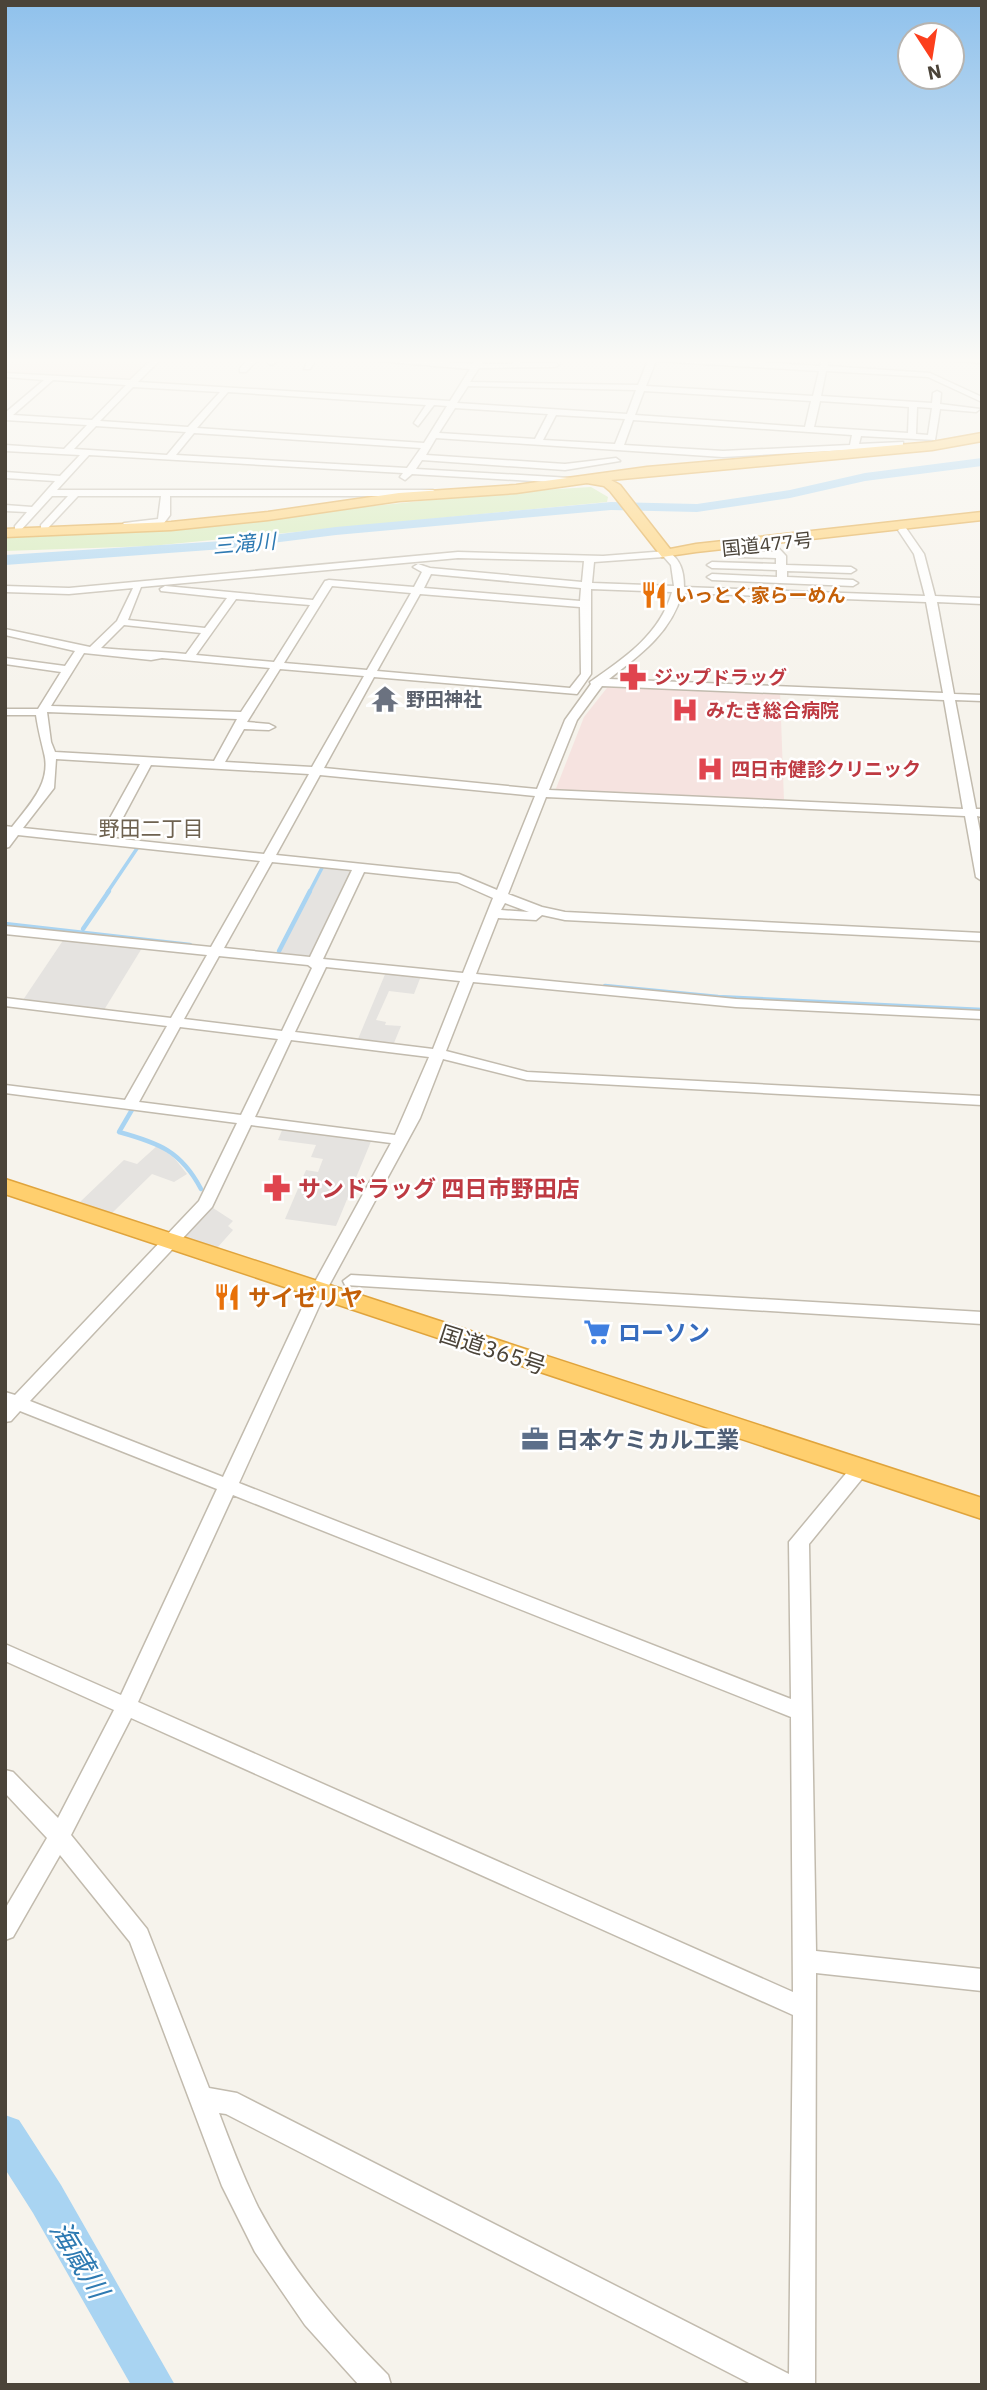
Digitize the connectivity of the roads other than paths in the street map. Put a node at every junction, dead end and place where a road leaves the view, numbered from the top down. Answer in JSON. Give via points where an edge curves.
{"nodes":[{"id":1,"x":71,"y":470,"type":"edge"},
{"id":2,"x":385,"y":470,"type":"edge"},
{"id":3,"x":591,"y":470,"type":"edge"},
{"id":4,"x":646,"y":470,"type":"edge"},
{"id":5,"x":411,"y":471,"type":"junction"},
{"id":6,"x":617,"y":472,"type":"junction"},
{"id":7,"x":5,"y":475,"type":"edge"},
{"id":8,"x":62,"y":479,"type":"junction"},
{"id":9,"x":579,"y":480,"type":"junction"},
{"id":10,"x":393,"y":491,"type":"junction"},
{"id":11,"x":76,"y":492,"type":"junction"},
{"id":12,"x":166,"y":492,"type":"junction"},
{"id":13,"x":51,"y":493,"type":"junction"},
{"id":14,"x":457,"y":494,"type":"junction"},
{"id":15,"x":5,"y":508,"type":"edge"},
{"id":16,"x":34,"y":510,"type":"junction"},
{"id":17,"x":268,"y":516,"type":"junction"},
{"id":18,"x":982,"y":518,"type":"edge"},
{"id":19,"x":44,"y":527,"type":"dead end"},
{"id":20,"x":97,"y":530,"type":"junction"},
{"id":21,"x":903,"y":530,"type":"junction"},
{"id":22,"x":11,"y":531,"type":"edge"},
{"id":23,"x":814,"y":535,"type":"junction"},
{"id":24,"x":669,"y":549,"type":"junction"},
{"id":25,"x":776,"y":549,"type":"junction"},
{"id":26,"x":739,"y":554,"type":"dead end"},
{"id":27,"x":589,"y":558,"type":"junction"},
{"id":28,"x":368,"y":563,"type":"junction"},
{"id":29,"x":712,"y":565,"type":"dead end"},
{"id":30,"x":782,"y":567,"type":"junction"},
{"id":31,"x":851,"y":570,"type":"dead end"},
{"id":32,"x":428,"y":571,"type":"junction"},
{"id":33,"x":254,"y":574,"type":"junction"},
{"id":34,"x":712,"y":577,"type":"dead end"},
{"id":35,"x":782,"y":580,"type":"junction"},
{"id":36,"x":853,"y":583,"type":"dead end"},
{"id":37,"x":586,"y":586,"type":"junction"},
{"id":38,"x":5,"y":589,"type":"edge"},
{"id":39,"x":137,"y":589,"type":"junction"},
{"id":40,"x":179,"y":590,"type":"junction"},
{"id":41,"x":416,"y":590,"type":"junction"},
{"id":42,"x":678,"y":590,"type":"junction"},
{"id":43,"x":58,"y":591,"type":"junction"},
{"id":44,"x":783,"y":594,"type":"junction"},
{"id":45,"x":234,"y":595,"type":"junction"},
{"id":46,"x":931,"y":599,"type":"junction"},
{"id":47,"x":982,"y":601,"type":"edge"},
{"id":48,"x":316,"y":603,"type":"junction"},
{"id":49,"x":584,"y":604,"type":"junction"},
{"id":50,"x":122,"y":622,"type":"junction"},
{"id":51,"x":207,"y":631,"type":"junction"},
{"id":52,"x":5,"y":632,"type":"edge"},
{"id":53,"x":87,"y":649,"type":"junction"},
{"id":54,"x":189,"y":657,"type":"junction"},
{"id":55,"x":5,"y":661,"type":"edge"},
{"id":56,"x":276,"y":666,"type":"junction"},
{"id":57,"x":67,"y":670,"type":"junction"},
{"id":58,"x":369,"y":674,"type":"junction"},
{"id":59,"x":582,"y":681,"type":"junction"},
{"id":60,"x":599,"y":682,"type":"junction"},
{"id":61,"x":949,"y":696,"type":"junction"},
{"id":62,"x":982,"y":698,"type":"edge"},
{"id":63,"x":42,"y":710,"type":"junction"},
{"id":64,"x":5,"y":712,"type":"edge"},
{"id":65,"x":243,"y":720,"type":"junction"},
{"id":66,"x":269,"y":727,"type":"dead end"},
{"id":67,"x":51,"y":755,"type":"junction"},
{"id":68,"x":147,"y":761,"type":"junction"},
{"id":69,"x":218,"y":765,"type":"junction"},
{"id":70,"x":315,"y":771,"type":"junction"},
{"id":71,"x":541,"y":793,"type":"junction"},
{"id":72,"x":976,"y":813,"type":"edge"},
{"id":73,"x":10,"y":830,"type":"edge"},
{"id":74,"x":104,"y":840,"type":"junction"},
{"id":75,"x":5,"y":844,"type":"edge"},
{"id":76,"x":267,"y":856,"type":"junction"},
{"id":77,"x":360,"y":867,"type":"junction"},
{"id":78,"x":982,"y":877,"type":"edge"},
{"id":79,"x":499,"y":897,"type":"junction"},
{"id":80,"x":540,"y":912,"type":"junction"},
{"id":81,"x":493,"y":914,"type":"junction"},
{"id":82,"x":5,"y":930,"type":"edge"},
{"id":83,"x":982,"y":937,"type":"edge"},
{"id":84,"x":216,"y":950,"type":"junction"},
{"id":85,"x":317,"y":962,"type":"junction"},
{"id":86,"x":469,"y":979,"type":"junction"},
{"id":87,"x":5,"y":1002,"type":"edge"},
{"id":88,"x":982,"y":1016,"type":"edge"},
{"id":89,"x":174,"y":1021,"type":"junction"},
{"id":90,"x":286,"y":1035,"type":"junction"},
{"id":91,"x":441,"y":1054,"type":"junction"},
{"id":92,"x":5,"y":1089,"type":"edge"},
{"id":93,"x":982,"y":1101,"type":"edge"},
{"id":94,"x":130,"y":1104,"type":"junction"},
{"id":95,"x":246,"y":1118,"type":"junction"},
{"id":96,"x":401,"y":1140,"type":"junction"},
{"id":97,"x":5,"y":1186,"type":"edge"},
{"id":98,"x":172,"y":1241,"type":"junction"},
{"id":99,"x":351,"y":1281,"type":"dead end"},
{"id":100,"x":318,"y":1291,"type":"junction"},
{"id":101,"x":982,"y":1318,"type":"edge"},
{"id":102,"x":9,"y":1406,"type":"edge"},
{"id":103,"x":859,"y":1470,"type":"junction"},
{"id":104,"x":229,"y":1485,"type":"junction"},
{"id":105,"x":982,"y":1510,"type":"edge"},
{"id":106,"x":5,"y":1652,"type":"edge"},
{"id":107,"x":126,"y":1707,"type":"junction"},
{"id":108,"x":801,"y":1712,"type":"junction"},
{"id":109,"x":5,"y":1779,"type":"edge"},
{"id":110,"x":59,"y":1837,"type":"junction"},
{"id":111,"x":5,"y":1930,"type":"edge"},
{"id":112,"x":804,"y":1961,"type":"junction"},
{"id":113,"x":982,"y":1980,"type":"edge"},
{"id":114,"x":805,"y":2010,"type":"junction"},
{"id":115,"x":202,"y":2099,"type":"junction"},
{"id":116,"x":379,"y":2385,"type":"edge"},
{"id":117,"x":782,"y":2385,"type":"edge"},
{"id":118,"x":802,"y":2385,"type":"edge"}],
"edges":[{"from":1,"to":8,"type":"street"},
{"from":2,"to":5,"type":"street"},
{"from":3,"to":6,"type":"street"},
{"from":4,"to":6,"type":"highway"},
{"from":5,"to":9,"type":"street"},
{"from":5,"to":10,"type":"street"},
{"from":6,"to":9,"type":"highway"},
{"from":6,"to":24,"type":"highway"},
{"from":7,"to":8,"type":"street"},
{"from":8,"to":13,"type":"street"},
{"from":9,"to":14,"type":"highway"},
{"from":9,"to":24,"type":"highway","via":[[615,488]]},
{"from":10,"to":12,"type":"street"},
{"from":10,"to":14,"type":"street"},
{"from":10,"to":17,"type":"street"},
{"from":11,"to":12,"type":"street"},
{"from":11,"to":13,"type":"street"},
{"from":11,"to":19,"type":"street"},
{"from":12,"to":20,"type":"street","via":[[161,521]]},
{"from":13,"to":16,"type":"street"},
{"from":14,"to":17,"type":"highway","via":[[388,498]]},
{"from":15,"to":16,"type":"street"},
{"from":16,"to":22,"type":"street"},
{"from":17,"to":20,"type":"highway"},
{"from":18,"to":21,"type":"highway","name":"国道477号"},
{"from":18,"to":23,"type":"highway","name":"国道477号"},
{"from":20,"to":22,"type":"highway"},
{"from":21,"to":23,"type":"highway"},
{"from":21,"to":25,"type":"highway","name":"国道477号"},
{"from":21,"to":46,"type":"street","via":[[919,554]]},
{"from":23,"to":24,"type":"highway","name":"国道477号"},
{"from":24,"to":25,"type":"highway","name":"国道477号"},
{"from":24,"to":27,"type":"street"},
{"from":24,"to":42,"type":"street","via":[[679,577]]},
{"from":25,"to":26,"type":"street"},
{"from":25,"to":30,"type":"street"},
{"from":27,"to":28,"type":"street","via":[[490,554]]},
{"from":27,"to":37,"type":"street"},
{"from":28,"to":32,"type":"street","via":[[417,566]]},
{"from":28,"to":33,"type":"street"},
{"from":29,"to":30,"type":"street"},
{"from":30,"to":31,"type":"street"},
{"from":30,"to":35,"type":"street"},
{"from":32,"to":37,"type":"street"},
{"from":32,"to":41,"type":"street"},
{"from":33,"to":40,"type":"street"},
{"from":33,"to":43,"type":"street"},
{"from":34,"to":35,"type":"street"},
{"from":35,"to":36,"type":"street"},
{"from":35,"to":44,"type":"street"},
{"from":37,"to":42,"type":"street"},
{"from":37,"to":49,"type":"street"},
{"from":38,"to":43,"type":"street"},
{"from":39,"to":40,"type":"street"},
{"from":39,"to":43,"type":"street"},
{"from":39,"to":50,"type":"street"},
{"from":40,"to":45,"type":"street"},
{"from":41,"to":48,"type":"street","via":[[329,583]]},
{"from":41,"to":49,"type":"street"},
{"from":41,"to":58,"type":"street"},
{"from":42,"to":44,"type":"street"},
{"from":42,"to":60,"type":"street","via":[[673,608],[646,645]]},
{"from":44,"to":46,"type":"street"},
{"from":45,"to":48,"type":"street"},
{"from":45,"to":51,"type":"street"},
{"from":46,"to":47,"type":"street"},
{"from":46,"to":61,"type":"street"},
{"from":48,"to":56,"type":"street"},
{"from":49,"to":59,"type":"street","via":[[586,674]]},
{"from":50,"to":51,"type":"street"},
{"from":50,"to":53,"type":"street"},
{"from":51,"to":54,"type":"street"},
{"from":52,"to":53,"type":"street"},
{"from":53,"to":54,"type":"street"},
{"from":53,"to":57,"type":"street"},
{"from":54,"to":56,"type":"street"},
{"from":55,"to":57,"type":"street"},
{"from":56,"to":58,"type":"street"},
{"from":56,"to":65,"type":"street"},
{"from":57,"to":63,"type":"street"},
{"from":58,"to":59,"type":"street","via":[[569,692]]},
{"from":58,"to":70,"type":"street"},
{"from":59,"to":60,"type":"street"},
{"from":60,"to":61,"type":"street"},
{"from":60,"to":71,"type":"street","via":[[571,720]]},
{"from":61,"to":62,"type":"street"},
{"from":61,"to":72,"type":"street"},
{"from":63,"to":64,"type":"street"},
{"from":63,"to":65,"type":"street"},
{"from":63,"to":67,"type":"street"},
{"from":65,"to":66,"type":"street"},
{"from":65,"to":69,"type":"street"},
{"from":67,"to":68,"type":"street"},
{"from":67,"to":73,"type":"street","via":[[48,788]]},
{"from":68,"to":69,"type":"street"},
{"from":68,"to":74,"type":"street"},
{"from":69,"to":70,"type":"street"},
{"from":70,"to":71,"type":"street"},
{"from":70,"to":76,"type":"street"},
{"from":71,"to":72,"type":"street"},
{"from":71,"to":79,"type":"street"},
{"from":72,"to":78,"type":"street"},
{"from":73,"to":74,"type":"street"},
{"from":73,"to":75,"type":"street"},
{"from":74,"to":76,"type":"street"},
{"from":76,"to":77,"type":"street"},
{"from":76,"to":84,"type":"street"},
{"from":77,"to":79,"type":"street","via":[[459,878]]},
{"from":77,"to":85,"type":"street"},
{"from":79,"to":80,"type":"street"},
{"from":79,"to":81,"type":"street"},
{"from":80,"to":81,"type":"street","via":[[536,916]]},
{"from":80,"to":83,"type":"street"},
{"from":81,"to":86,"type":"street"},
{"from":82,"to":84,"type":"street"},
{"from":84,"to":85,"type":"street"},
{"from":84,"to":89,"type":"street"},
{"from":85,"to":86,"type":"street"},
{"from":85,"to":90,"type":"street"},
{"from":86,"to":88,"type":"street","via":[[736,1003]]},
{"from":86,"to":91,"type":"street"},
{"from":87,"to":89,"type":"street"},
{"from":89,"to":90,"type":"street"},
{"from":89,"to":94,"type":"street"},
{"from":90,"to":91,"type":"street"},
{"from":90,"to":95,"type":"street"},
{"from":91,"to":93,"type":"street","via":[[527,1076]]},
{"from":91,"to":96,"type":"street"},
{"from":92,"to":94,"type":"street"},
{"from":94,"to":95,"type":"street"},
{"from":95,"to":96,"type":"street"},
{"from":95,"to":98,"type":"street","via":[[206,1203]]},
{"from":96,"to":100,"type":"street"},
{"from":97,"to":98,"type":"highway","name":"国道365号"},
{"from":98,"to":100,"type":"highway","name":"国道365号"},
{"from":98,"to":102,"type":"street"},
{"from":99,"to":101,"type":"street"},
{"from":100,"to":103,"type":"highway","name":"国道365号"},
{"from":100,"to":104,"type":"street"},
{"from":102,"to":104,"type":"street"},
{"from":103,"to":105,"type":"highway","name":"国道365号"},
{"from":103,"to":108,"type":"street","via":[[799,1542]]},
{"from":104,"to":107,"type":"street"},
{"from":104,"to":108,"type":"street"},
{"from":106,"to":107,"type":"street"},
{"from":107,"to":110,"type":"street"},
{"from":107,"to":114,"type":"street"},
{"from":108,"to":112,"type":"street"},
{"from":109,"to":110,"type":"street"},
{"from":110,"to":111,"type":"street"},
{"from":110,"to":115,"type":"street","via":[[139,1936]]},
{"from":112,"to":113,"type":"street"},
{"from":112,"to":114,"type":"street"},
{"from":114,"to":118,"type":"street"},
{"from":115,"to":116,"type":"street","via":[[235,2186],[273,2261],[315,2317]]},
{"from":115,"to":117,"type":"street","via":[[228,2102]]}]}
